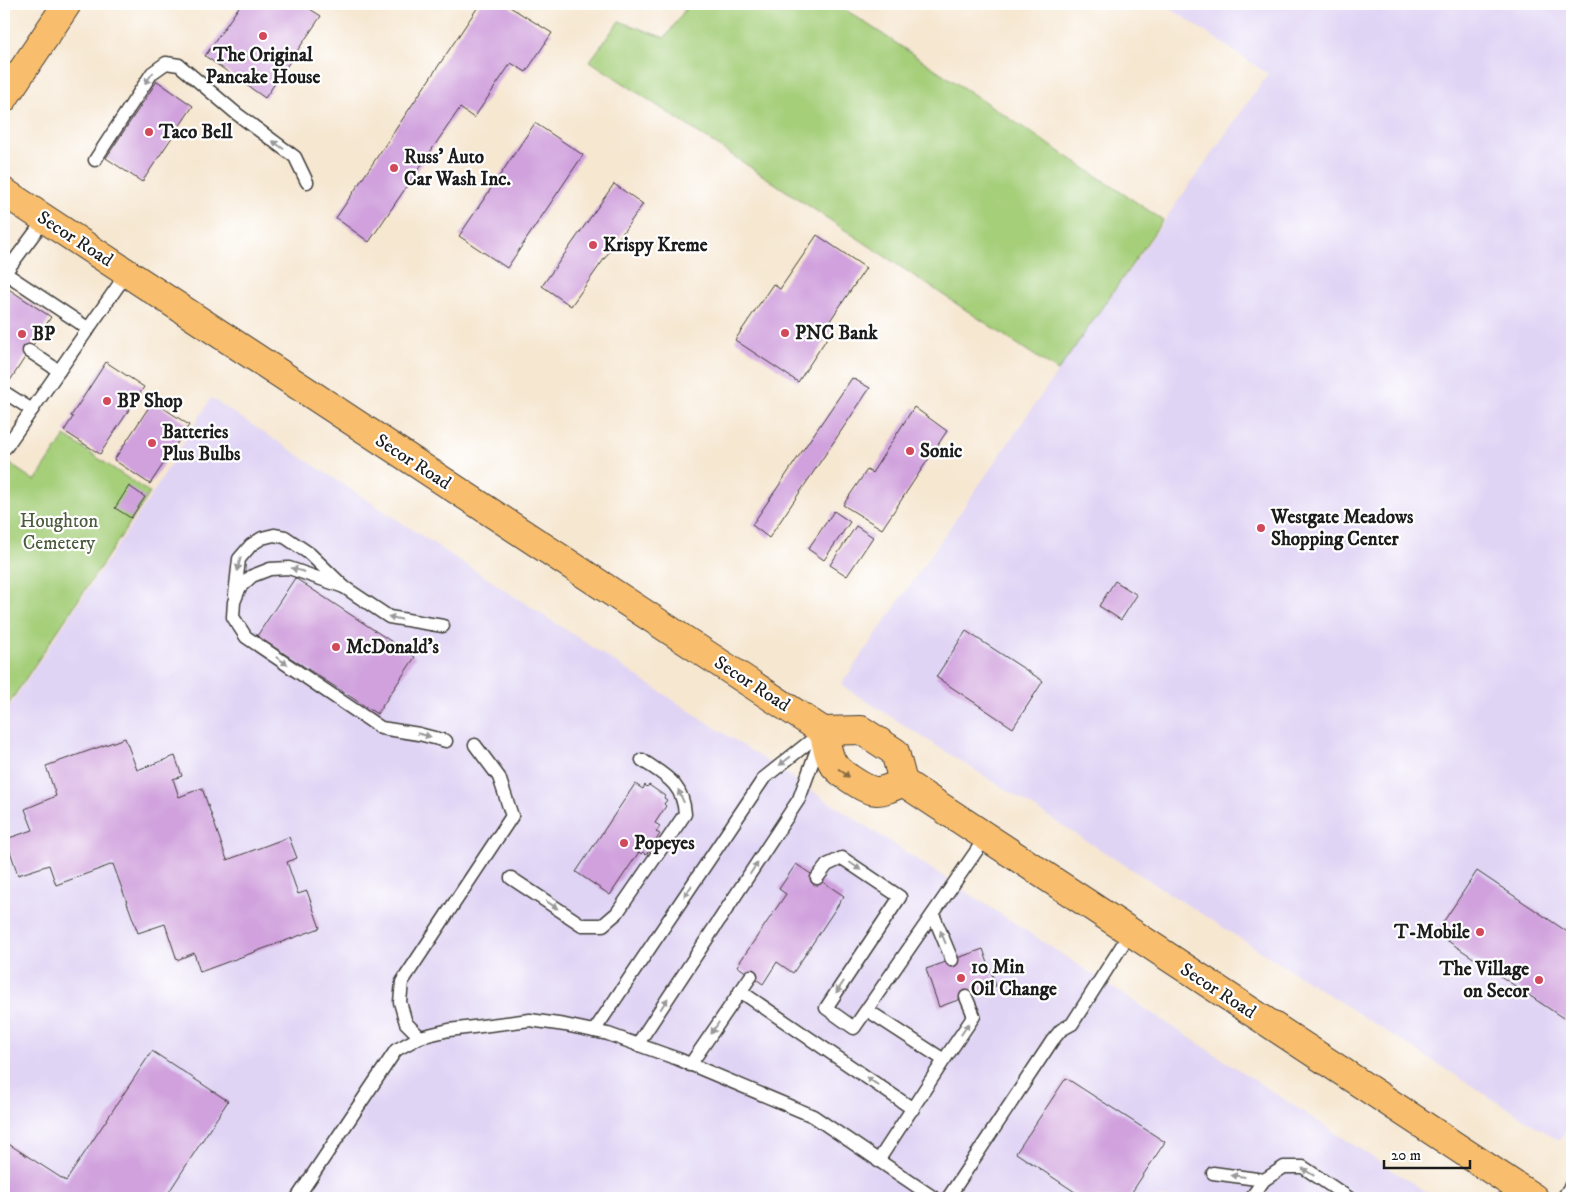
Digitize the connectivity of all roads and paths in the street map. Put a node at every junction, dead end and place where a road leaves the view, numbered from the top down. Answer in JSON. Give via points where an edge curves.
{"nodes":[{"id":1,"x":67,"y":4,"type":"edge"},
{"id":2,"x":4,"y":98,"type":"edge"},
{"id":3,"x":95,"y":160,"type":"dead end"},
{"id":4,"x":307,"y":182,"type":"dead end"},
{"id":5,"x":4,"y":192,"type":"edge"},
{"id":6,"x":45,"y":219,"type":"junction"},
{"id":7,"x":4,"y":273,"type":"edge"},
{"id":8,"x":127,"y":274,"type":"junction"},
{"id":9,"x":88,"y":329,"type":"junction"},
{"id":10,"x":29,"y":351,"type":"dead end"},
{"id":11,"x":59,"y":371,"type":"junction"},
{"id":12,"x":4,"y":392,"type":"edge"},
{"id":13,"x":32,"y":410,"type":"junction"},
{"id":14,"x":4,"y":446,"type":"edge"},
{"id":15,"x":344,"y":587,"type":"junction"},
{"id":16,"x":234,"y":602,"type":"junction"},
{"id":17,"x":443,"y":626,"type":"dead end"},
{"id":18,"x":823,"y":731,"type":"junction"},
{"id":19,"x":446,"y":741,"type":"dead end"},
{"id":20,"x":475,"y":745,"type":"dead end"},
{"id":21,"x":642,"y":760,"type":"dead end"},
{"id":22,"x":903,"y":782,"type":"junction"},
{"id":23,"x":986,"y":837,"type":"junction"},
{"id":24,"x":511,"y":878,"type":"dead end"},
{"id":25,"x":818,"y":878,"type":"dead end"},
{"id":26,"x":933,"y":914,"type":"junction"},
{"id":27,"x":1130,"y":933,"type":"junction"},
{"id":28,"x":952,"y":960,"type":"dead end"},
{"id":29,"x":751,"y":976,"type":"dead end"},
{"id":30,"x":740,"y":991,"type":"junction"},
{"id":31,"x":966,"y":996,"type":"dead end"},
{"id":32,"x":867,"y":1010,"type":"junction"},
{"id":33,"x":594,"y":1031,"type":"junction"},
{"id":34,"x":420,"y":1037,"type":"junction"},
{"id":35,"x":637,"y":1045,"type":"junction"},
{"id":36,"x":944,"y":1060,"type":"junction"},
{"id":37,"x":690,"y":1064,"type":"junction"},
{"id":38,"x":913,"y":1109,"type":"junction"},
{"id":39,"x":878,"y":1161,"type":"junction"},
{"id":40,"x":1213,"y":1173,"type":"dead end"},
{"id":41,"x":1264,"y":1180,"type":"junction"},
{"id":42,"x":1572,"y":1184,"type":"edge"},
{"id":43,"x":297,"y":1198,"type":"edge"},
{"id":44,"x":934,"y":1198,"type":"edge"},
{"id":45,"x":948,"y":1198,"type":"edge"},
{"id":46,"x":1251,"y":1198,"type":"edge"},
{"id":47,"x":1349,"y":1198,"type":"edge"},
{"id":48,"x":1534,"y":1198,"type":"edge"},
{"id":49,"x":1563,"y":1198,"type":"edge"}],
"edges":[{"from":1,"to":2,"type":"main road"},
{"from":4,"to":3,"type":"lane","one_way":true,"via":[[295,157],[236,114],[179,65],[166,63],[152,72]]},
{"from":5,"to":6,"type":"main road","name":"Secor Road"},
{"from":6,"to":7,"type":"lane"},
{"from":6,"to":8,"type":"main road","name":"Secor Road"},
{"from":7,"to":9,"type":"lane"},
{"from":8,"to":9,"type":"lane"},
{"from":8,"to":18,"type":"main road","name":"Secor Road"},
{"from":9,"to":11,"type":"lane"},
{"from":10,"to":11,"type":"lane"},
{"from":11,"to":13,"type":"lane"},
{"from":12,"to":13,"type":"lane"},
{"from":13,"to":14,"type":"lane"},
{"from":15,"to":16,"type":"lane","one_way":true,"via":[[289,568],[270,569],[252,576],[240,587]]},
{"from":15,"to":16,"type":"lane","one_way":true,"via":[[310,554],[285,537],[274,535],[251,545],[239,558]]},
{"from":17,"to":15,"type":"lane","one_way":true,"via":[[389,617]]},
{"from":16,"to":19,"type":"lane","one_way":true,"via":[[234,617],[246,637],[381,728]]},
{"from":18,"to":22,"type":"main road","via":[[861,730],[895,752]]},
{"from":18,"to":22,"type":"main road","one_way":true,"via":[[832,763],[867,790],[888,790]]},
{"from":18,"to":33,"type":"lane","one_way":true,"via":[[764,778]]},
{"from":35,"to":18,"type":"lane","one_way":true,"via":[[799,799]]},
{"from":20,"to":34,"type":"lane","via":[[499,777],[512,816],[402,982],[400,1002],[406,1023]]},
{"from":24,"to":21,"type":"lane","one_way":true,"via":[[582,925],[602,926],[618,913],[685,814],[684,799],[677,787]]},
{"from":22,"to":23,"type":"main road","name":"Secor Road"},
{"from":23,"to":26,"type":"lane"},
{"from":23,"to":27,"type":"main road","name":"Secor Road"},
{"from":25,"to":32,"type":"lane","one_way":true,"via":[[827,865],[842,858],[900,898],[826,1008],[854,1028]]},
{"from":28,"to":26,"type":"lane","one_way":true},
{"from":26,"to":32,"type":"lane"},
{"from":27,"to":45,"type":"lane","via":[[1072,1024],[1061,1030],[1052,1041]]},
{"from":27,"to":48,"type":"main road","name":"Secor Road"},
{"from":29,"to":30,"type":"lane"},
{"from":30,"to":37,"type":"lane","one_way":true},
{"from":38,"to":30,"type":"lane","one_way":true},
{"from":36,"to":31,"type":"lane","one_way":true,"via":[[974,1016]]},
{"from":32,"to":36,"type":"lane"},
{"from":33,"to":34,"type":"lane","via":[[530,1020]]},
{"from":33,"to":35,"type":"lane"},
{"from":34,"to":43,"type":"lane","via":[[396,1050]]},
{"from":35,"to":37,"type":"lane"},
{"from":36,"to":38,"type":"lane"},
{"from":37,"to":39,"type":"lane","via":[[813,1116]]},
{"from":38,"to":39,"type":"lane"},
{"from":39,"to":44,"type":"lane"},
{"from":41,"to":40,"type":"lane","one_way":true},
{"from":41,"to":46,"type":"lane"},
{"from":47,"to":41,"type":"lane","one_way":true,"via":[[1303,1167],[1284,1167]]},
{"from":42,"to":49,"type":"lane"}]}
